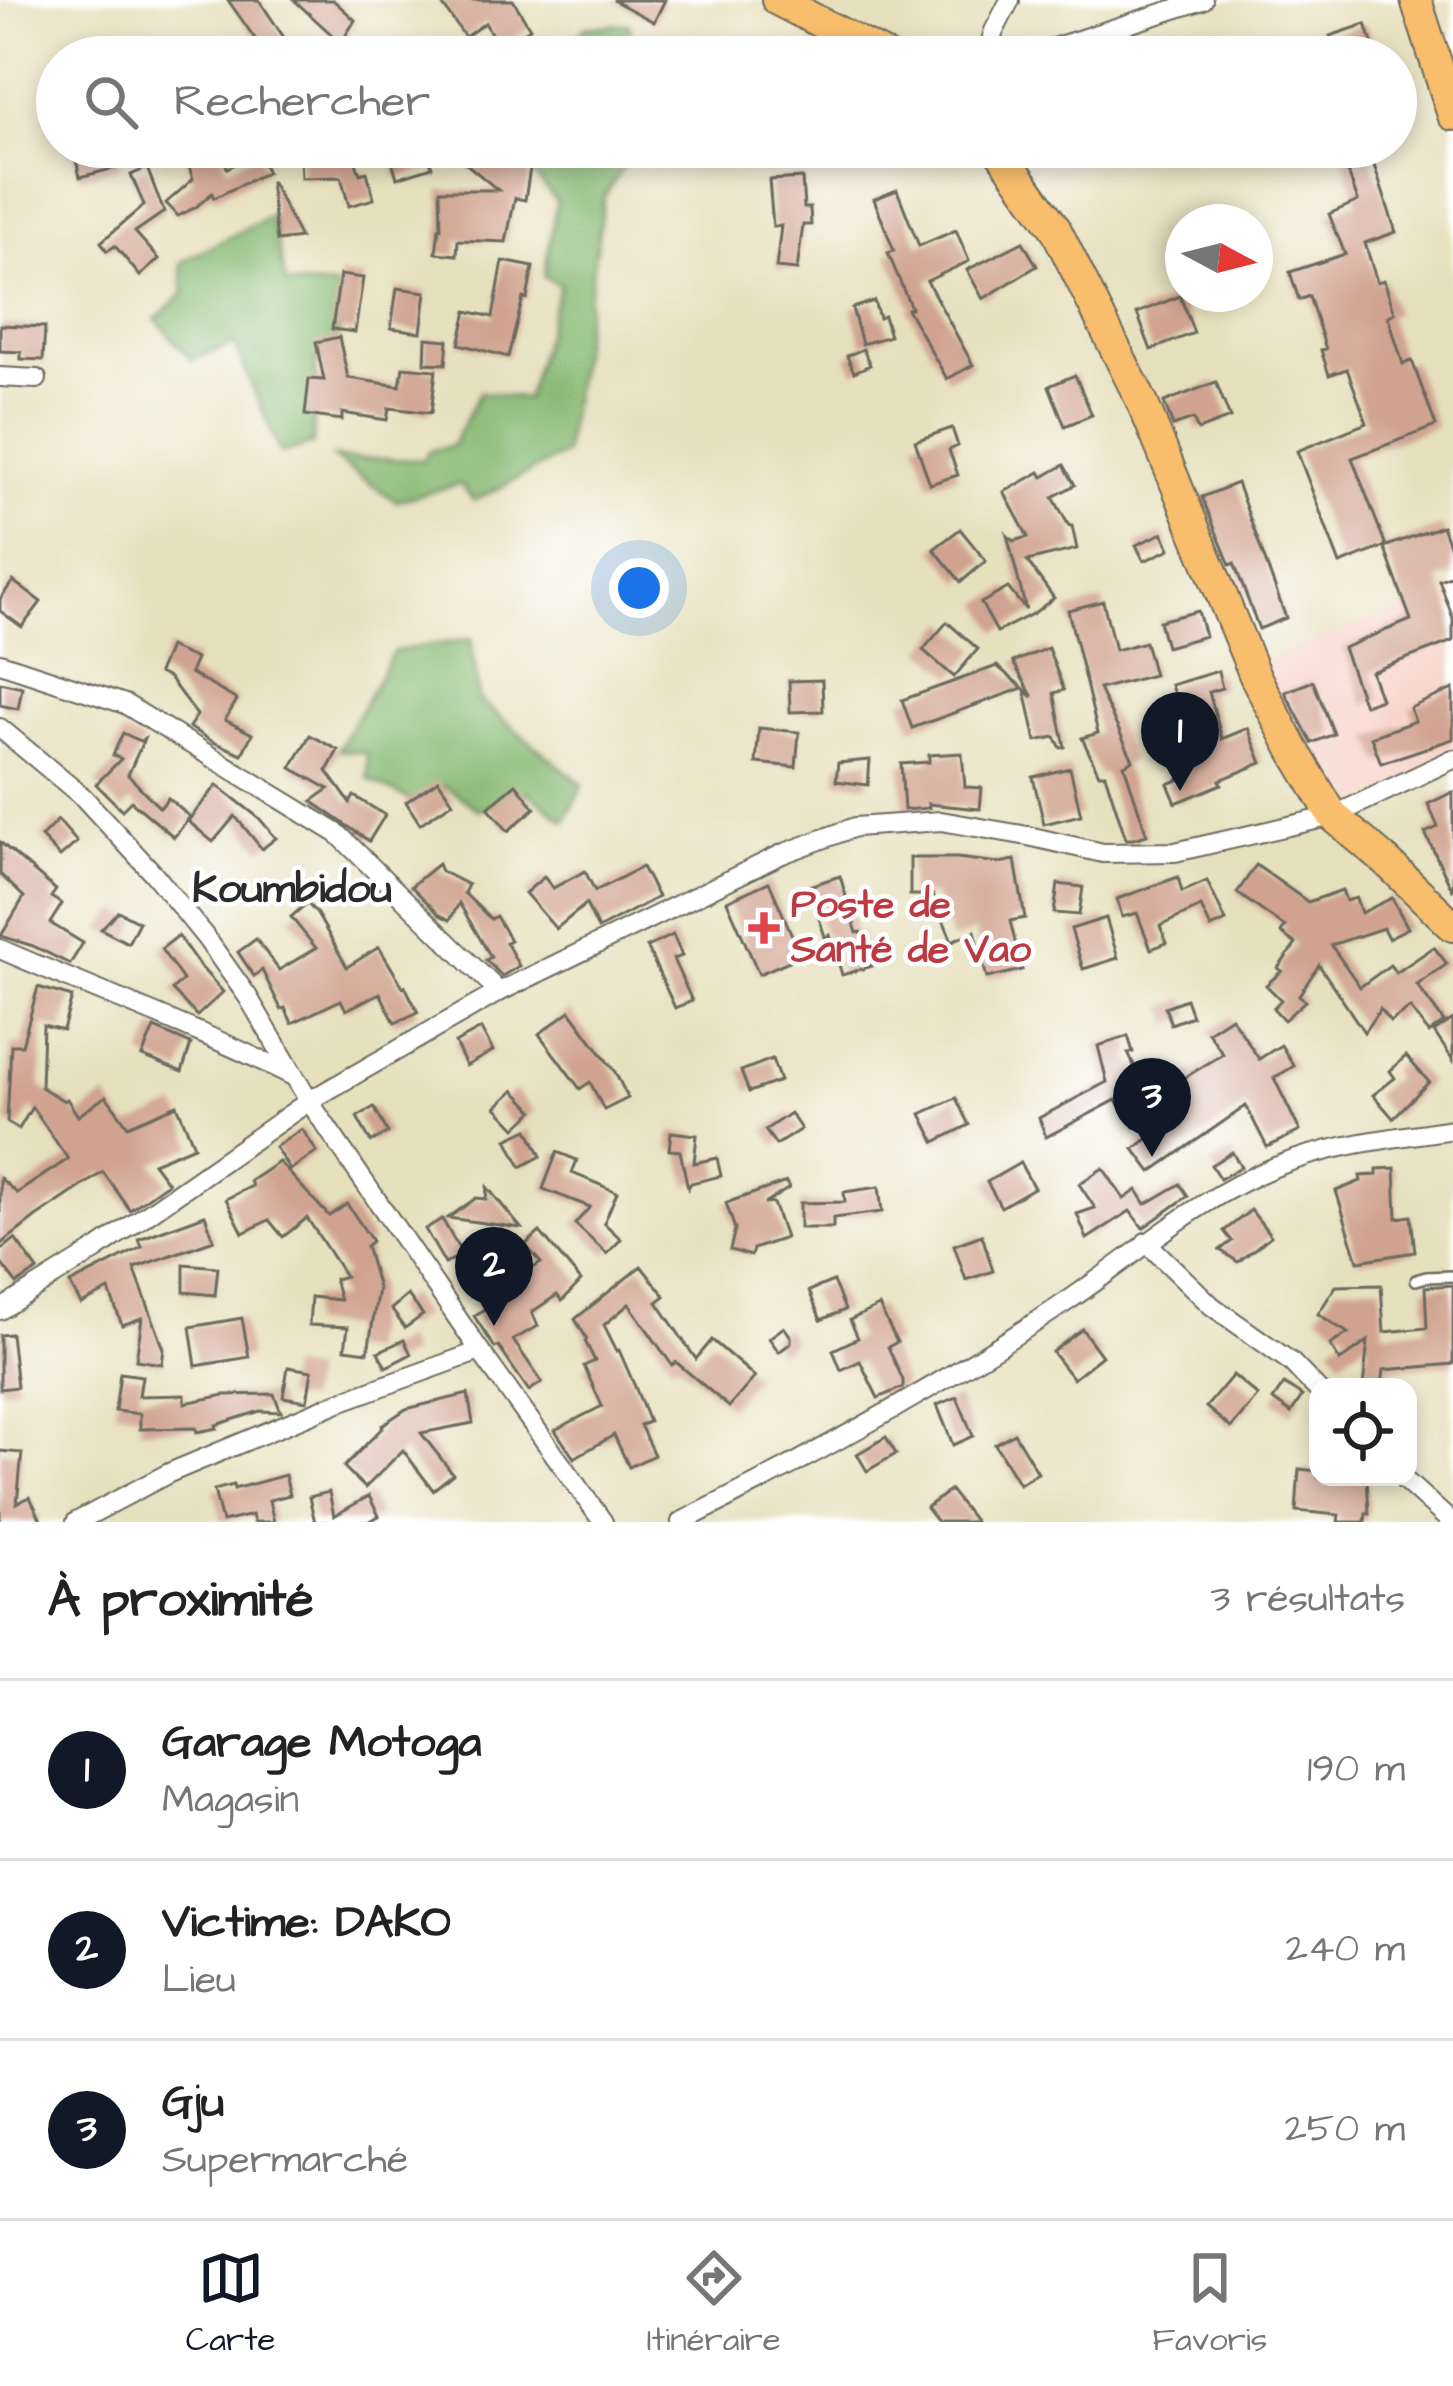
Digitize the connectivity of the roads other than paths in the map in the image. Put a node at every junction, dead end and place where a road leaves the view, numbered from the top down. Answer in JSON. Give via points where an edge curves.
{"nodes":[{"id":1,"x":777,"y":0,"type":"edge"},
{"id":2,"x":1010,"y":0,"type":"edge"},
{"id":3,"x":1203,"y":0,"type":"edge"},
{"id":4,"x":1416,"y":0,"type":"edge"},
{"id":5,"x":846,"y":36,"type":"edge"},
{"id":6,"x":992,"y":36,"type":"edge"},
{"id":7,"x":1091,"y":36,"type":"edge"},
{"id":8,"x":1453,"y":115,"type":"edge"},
{"id":9,"x":1013,"y":168,"type":"edge"},
{"id":10,"x":0,"y":377,"type":"edge"},
{"id":11,"x":37,"y":379,"type":"dead end"},
{"id":12,"x":0,"y":663,"type":"edge"},
{"id":13,"x":0,"y":728,"type":"edge"},
{"id":14,"x":1453,"y":759,"type":"edge"},
{"id":15,"x":1333,"y":816,"type":"junction"},
{"id":16,"x":1453,"y":926,"type":"edge"},
{"id":17,"x":0,"y":949,"type":"edge"},
{"id":18,"x":499,"y":992,"type":"junction"},
{"id":19,"x":293,"y":1076,"type":"junction"},
{"id":20,"x":309,"y":1101,"type":"junction"},
{"id":21,"x":1453,"y":1129,"type":"edge"},
{"id":22,"x":1146,"y":1242,"type":"junction"},
{"id":23,"x":1453,"y":1276,"type":"edge"},
{"id":24,"x":1416,"y":1280,"type":"dead end"},
{"id":25,"x":0,"y":1310,"type":"edge"},
{"id":26,"x":480,"y":1351,"type":"junction"},
{"id":27,"x":1309,"y":1380,"type":"edge"},
{"id":28,"x":1411,"y":1486,"type":"edge"},
{"id":29,"x":76,"y":1522,"type":"edge"},
{"id":30,"x":603,"y":1522,"type":"edge"},
{"id":31,"x":681,"y":1522,"type":"edge"},
{"id":32,"x":1451,"y":1522,"type":"edge"}],
"edges":[{"from":1,"to":5,"type":"main road"},
{"from":2,"to":6,"type":"street"},
{"from":3,"to":7,"type":"street"},
{"from":4,"to":8,"type":"main road"},
{"from":9,"to":15,"type":"main road","via":[[1055,228],[1143,404],[1255,676]]},
{"from":10,"to":11,"type":"street"},
{"from":12,"to":18,"type":"street","via":[[125,704],[338,834]]},
{"from":13,"to":19,"type":"street","via":[[82,797],[154,874],[248,998]]},
{"from":14,"to":15,"type":"street"},
{"from":15,"to":16,"type":"main road"},
{"from":15,"to":18,"type":"street","via":[[1175,852],[1103,853],[941,821],[855,827],[782,854]]},
{"from":17,"to":19,"type":"street"},
{"from":18,"to":20,"type":"street"},
{"from":19,"to":20,"type":"street"},
{"from":20,"to":25,"type":"street"},
{"from":20,"to":26,"type":"street"},
{"from":21,"to":22,"type":"street","via":[[1279,1165],[1230,1186]]},
{"from":22,"to":27,"type":"street","via":[[1212,1306]]},
{"from":22,"to":31,"type":"street","via":[[937,1384]]},
{"from":23,"to":24,"type":"lane"},
{"from":26,"to":29,"type":"street","via":[[169,1473]]},
{"from":26,"to":30,"type":"street"},
{"from":28,"to":32,"type":"street"}]}
